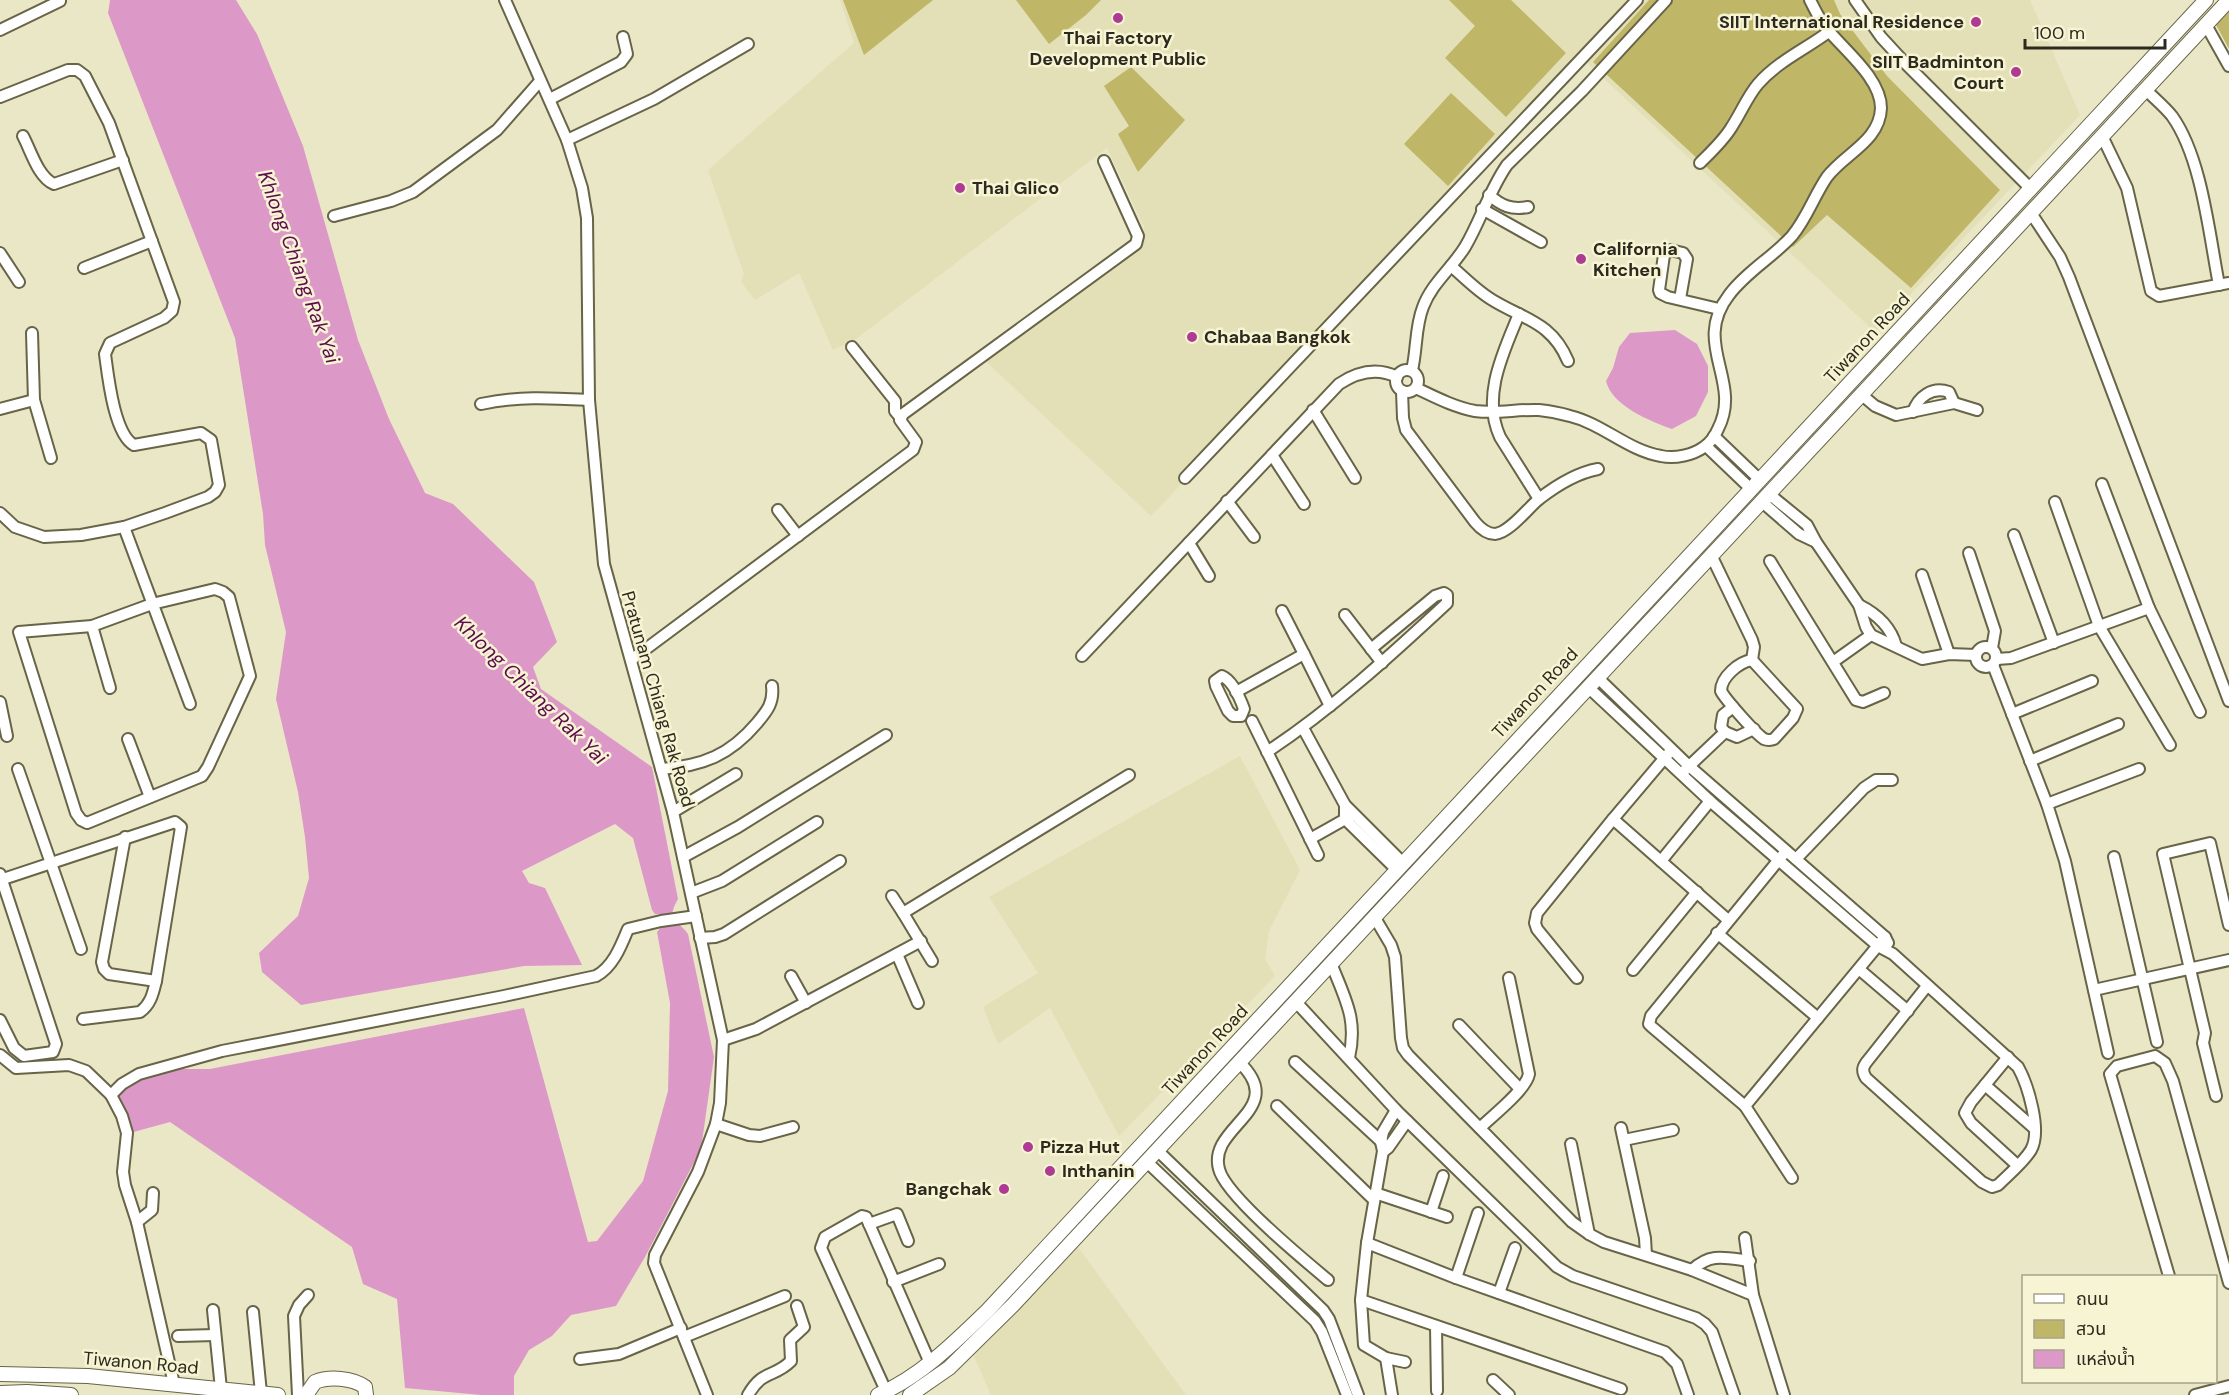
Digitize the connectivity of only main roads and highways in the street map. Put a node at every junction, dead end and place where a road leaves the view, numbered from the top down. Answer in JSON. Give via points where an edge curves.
{"nodes":[{"id":1,"x":2206,"y":0,"type":"edge"},
{"id":2,"x":2229,"y":0,"type":"edge"},
{"id":3,"x":2030,"y":188,"type":"junction"},
{"id":4,"x":2018,"y":200,"type":"junction"},
{"id":5,"x":2043,"y":200,"type":"junction"},
{"id":6,"x":2031,"y":213,"type":"junction"},
{"id":7,"x":1420,"y":844,"type":"junction"},
{"id":8,"x":1432,"y":855,"type":"junction"},
{"id":9,"x":1399,"y":866,"type":"junction"},
{"id":10,"x":1409,"y":881,"type":"junction"},
{"id":11,"x":0,"y":1374,"type":"edge"},
{"id":12,"x":882,"y":1393,"type":"edge"},
{"id":13,"x":0,"y":1394,"type":"edge"},
{"id":14,"x":27,"y":1394,"type":"edge"},
{"id":15,"x":71,"y":1395,"type":"edge"},
{"id":16,"x":278,"y":1395,"type":"edge"},
{"id":17,"x":306,"y":1395,"type":"edge"},
{"id":18,"x":366,"y":1395,"type":"edge"},
{"id":19,"x":910,"y":1395,"type":"edge"}],
"edges":[{"from":1,"to":3,"type":"main road","name":"Tiwanon Road"},
{"from":2,"to":5,"type":"main road","name":"Tiwanon Road"},
{"from":3,"to":4,"type":"main road","name":"Tiwanon Road"},
{"from":3,"to":5,"type":"main road"},
{"from":4,"to":6,"type":"main road"},
{"from":4,"to":7,"type":"main road","name":"Tiwanon Road"},
{"from":5,"to":6,"type":"main road","name":"Tiwanon Road"},
{"from":6,"to":8,"type":"main road","name":"Tiwanon Road"},
{"from":7,"to":8,"type":"main road"},
{"from":7,"to":9,"type":"main road","name":"Tiwanon Road"},
{"from":8,"to":10,"type":"main road","name":"Tiwanon Road"},
{"from":9,"to":10,"type":"main road"},
{"from":9,"to":12,"type":"main road","name":"Tiwanon Road","via":[[988,1310],[930,1363]]},
{"from":10,"to":19,"type":"main road","name":"Tiwanon Road","via":[[971,1348]]},
{"from":11,"to":16,"type":"main road","name":"Tiwanon Road","via":[[88,1376]]},
{"from":13,"to":14,"type":"main road"},
{"from":14,"to":15,"type":"main road"},
{"from":17,"to":18,"type":"main road","via":[[315,1382],[331,1378],[360,1383]]}]}
